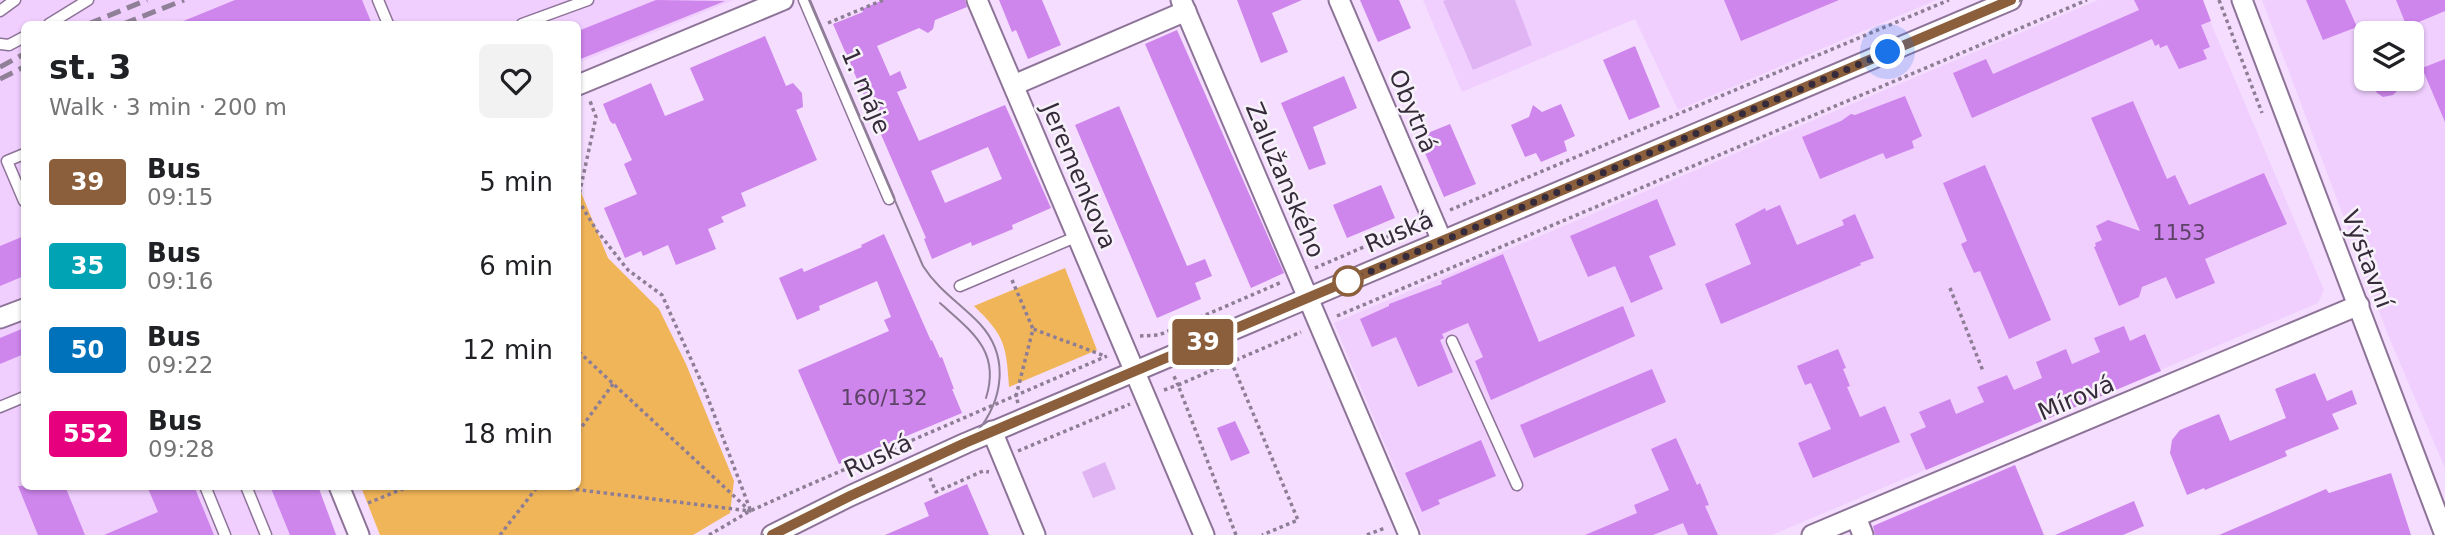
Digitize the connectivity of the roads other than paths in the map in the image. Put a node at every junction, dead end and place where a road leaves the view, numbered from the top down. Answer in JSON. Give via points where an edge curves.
{"nodes":[{"id":1,"x":15,"y":0,"type":"edge"},
{"id":2,"x":88,"y":0,"type":"edge"},
{"id":3,"x":378,"y":0,"type":"edge"},
{"id":4,"x":588,"y":0,"type":"edge"},
{"id":5,"x":783,"y":0,"type":"edge"},
{"id":6,"x":804,"y":0,"type":"edge"},
{"id":7,"x":977,"y":0,"type":"edge"},
{"id":8,"x":1339,"y":0,"type":"edge"},
{"id":9,"x":2011,"y":0,"type":"edge"},
{"id":10,"x":2242,"y":0,"type":"edge"},
{"id":11,"x":1184,"y":6,"type":"edge"},
{"id":12,"x":0,"y":11,"type":"edge"},
{"id":13,"x":54,"y":21,"type":"edge"},
{"id":14,"x":387,"y":21,"type":"edge"},
{"id":15,"x":530,"y":21,"type":"edge"},
{"id":16,"x":21,"y":39,"type":"edge"},
{"id":17,"x":0,"y":44,"type":"edge"},
{"id":18,"x":581,"y":84,"type":"edge"},
{"id":19,"x":1014,"y":85,"type":"junction"},
{"id":20,"x":21,"y":155,"type":"edge"},
{"id":21,"x":21,"y":194,"type":"edge"},
{"id":22,"x":889,"y":199,"type":"dead end"},
{"id":23,"x":1078,"y":236,"type":"junction"},
{"id":24,"x":1442,"y":241,"type":"junction"},
{"id":25,"x":960,"y":286,"type":"dead end"},
{"id":26,"x":1310,"y":297,"type":"junction"},
{"id":27,"x":2359,"y":306,"type":"junction"},
{"id":28,"x":21,"y":310,"type":"edge"},
{"id":29,"x":0,"y":318,"type":"edge"},
{"id":30,"x":1452,"y":341,"type":"dead end"},
{"id":31,"x":1135,"y":371,"type":"junction"},
{"id":32,"x":21,"y":398,"type":"edge"},
{"id":33,"x":0,"y":407,"type":"edge"},
{"id":34,"x":992,"y":431,"type":"junction"},
{"id":35,"x":1517,"y":485,"type":"dead end"},
{"id":36,"x":207,"y":490,"type":"edge"},
{"id":37,"x":248,"y":490,"type":"edge"},
{"id":38,"x":341,"y":490,"type":"edge"},
{"id":39,"x":1859,"y":526,"type":"edge"},
{"id":40,"x":1407,"y":534,"type":"edge"},
{"id":41,"x":226,"y":535,"type":"edge"},
{"id":42,"x":266,"y":535,"type":"edge"},
{"id":43,"x":359,"y":535,"type":"edge"},
{"id":44,"x":772,"y":535,"type":"edge"},
{"id":45,"x":1035,"y":535,"type":"edge"},
{"id":46,"x":1204,"y":535,"type":"edge"},
{"id":47,"x":1812,"y":535,"type":"edge"},
{"id":48,"x":2445,"y":535,"type":"edge"}],
"edges":[{"from":1,"to":12,"type":"lane"},
{"from":2,"to":13,"type":"lane"},
{"from":3,"to":14,"type":"lane"},
{"from":4,"to":15,"type":"lane"},
{"from":5,"to":18,"type":"street"},
{"from":6,"to":22,"type":"lane","name":"1. máje"},
{"from":7,"to":19,"type":"street","name":"Jeremenkova"},
{"from":8,"to":24,"type":"street","name":"Obytná"},
{"from":9,"to":24,"type":"street","name":"Ruská"},
{"from":10,"to":27,"type":"street","name":"Výstavní"},
{"from":11,"to":19,"type":"street"},
{"from":11,"to":26,"type":"street","name":"Zalužanského"},
{"from":16,"to":17,"type":"lane"},
{"from":19,"to":23,"type":"street","name":"Jeremenkova"},
{"from":20,"to":21,"type":"lane","via":[[7,161]]},
{"from":23,"to":25,"type":"lane"},
{"from":23,"to":31,"type":"street","name":"Jeremenkova"},
{"from":24,"to":26,"type":"street","name":"Ruská"},
{"from":26,"to":31,"type":"street","name":"Ruská"},
{"from":26,"to":40,"type":"street","name":"Zalužanského"},
{"from":27,"to":39,"type":"street","name":"Mírová"},
{"from":27,"to":48,"type":"street","name":"Výstavní"},
{"from":28,"to":29,"type":"street"},
{"from":30,"to":35,"type":"lane"},
{"from":31,"to":34,"type":"street","name":"Ruská"},
{"from":31,"to":46,"type":"street","name":"Jeremenkova"},
{"from":32,"to":33,"type":"lane"},
{"from":34,"to":44,"type":"street","name":"Ruská"},
{"from":34,"to":45,"type":"street"},
{"from":36,"to":41,"type":"lane"},
{"from":37,"to":42,"type":"lane"},
{"from":38,"to":43,"type":"street"},
{"from":39,"to":47,"type":"street","name":"Mírová"}]}
